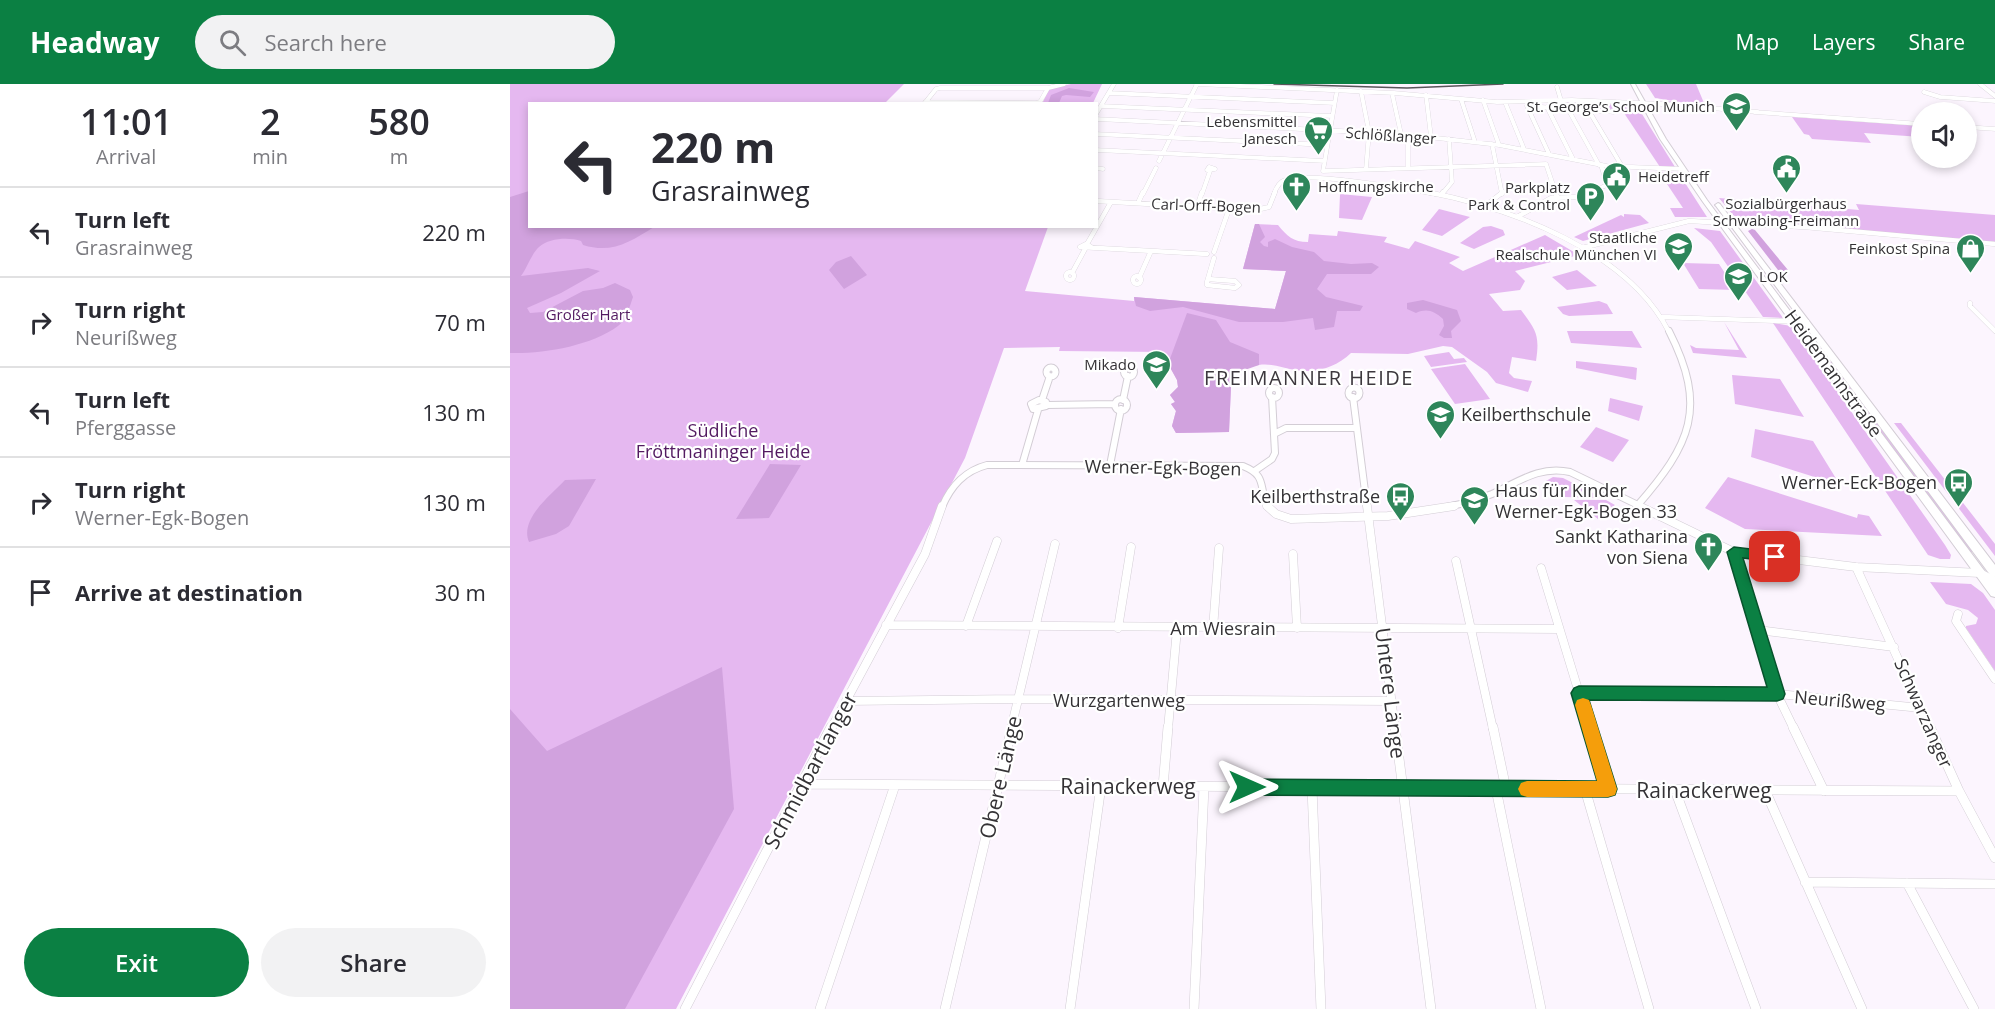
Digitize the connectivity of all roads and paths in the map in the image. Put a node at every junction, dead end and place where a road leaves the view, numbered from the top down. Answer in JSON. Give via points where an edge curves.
{"nodes":[{"id":1,"x":1064,"y":84,"type":"edge"},
{"id":2,"x":1114,"y":84,"type":"edge"},
{"id":3,"x":1197,"y":84,"type":"edge"},
{"id":4,"x":1633,"y":84,"type":"edge"},
{"id":5,"x":1640,"y":84,"type":"edge"},
{"id":6,"x":1980,"y":84,"type":"edge"},
{"id":7,"x":1556,"y":86,"type":"edge"},
{"id":8,"x":1047,"y":88,"type":"junction"},
{"id":9,"x":1337,"y":90,"type":"junction"},
{"id":10,"x":1361,"y":91,"type":"junction"},
{"id":11,"x":1924,"y":92,"type":"dead end"},
{"id":12,"x":1109,"y":93,"type":"junction"},
{"id":13,"x":1392,"y":93,"type":"junction"},
{"id":14,"x":1426,"y":95,"type":"junction"},
{"id":15,"x":1191,"y":96,"type":"junction"},
{"id":16,"x":1461,"y":99,"type":"junction"},
{"id":17,"x":1562,"y":99,"type":"junction"},
{"id":18,"x":1995,"y":99,"type":"edge"},
{"id":19,"x":1482,"y":100,"type":"junction"},
{"id":20,"x":926,"y":102,"type":"edge"},
{"id":21,"x":1040,"y":102,"type":"edge"},
{"id":22,"x":1505,"y":102,"type":"junction"},
{"id":23,"x":1646,"y":102,"type":"junction"},
{"id":24,"x":1334,"y":103,"type":"junction"},
{"id":25,"x":1101,"y":106,"type":"junction"},
{"id":26,"x":1547,"y":107,"type":"junction"},
{"id":27,"x":1185,"y":109,"type":"junction"},
{"id":28,"x":1566,"y":109,"type":"junction"},
{"id":29,"x":1098,"y":111,"type":"edge"},
{"id":30,"x":1589,"y":111,"type":"junction"},
{"id":31,"x":1614,"y":112,"type":"dead end"},
{"id":32,"x":1332,"y":116,"type":"junction"},
{"id":33,"x":1098,"y":119,"type":"edge"},
{"id":34,"x":1178,"y":123,"type":"junction"},
{"id":35,"x":1911,"y":123,"type":"edge"},
{"id":36,"x":1977,"y":128,"type":"edge"},
{"id":37,"x":1995,"y":129,"type":"edge"},
{"id":38,"x":1330,"y":130,"type":"junction"},
{"id":39,"x":1369,"y":132,"type":"junction"},
{"id":40,"x":1098,"y":134,"type":"edge"},
{"id":41,"x":1401,"y":134,"type":"junction"},
{"id":42,"x":1408,"y":135,"type":"junction"},
{"id":43,"x":1431,"y":137,"type":"junction"},
{"id":44,"x":1170,"y":138,"type":"junction"},
{"id":45,"x":1449,"y":139,"type":"junction"},
{"id":46,"x":1475,"y":142,"type":"junction"},
{"id":47,"x":1492,"y":144,"type":"junction"},
{"id":48,"x":1327,"y":145,"type":"junction"},
{"id":49,"x":1499,"y":145,"type":"junction"},
{"id":50,"x":1524,"y":149,"type":"junction"},
{"id":51,"x":1098,"y":150,"type":"edge"},
{"id":52,"x":1162,"y":153,"type":"junction"},
{"id":53,"x":1672,"y":153,"type":"junction"},
{"id":54,"x":1680,"y":153,"type":"junction"},
{"id":55,"x":1549,"y":154,"type":"junction"},
{"id":56,"x":1573,"y":159,"type":"junction"},
{"id":57,"x":1159,"y":161,"type":"dead end"},
{"id":58,"x":1325,"y":162,"type":"junction"},
{"id":59,"x":1600,"y":165,"type":"junction"},
{"id":60,"x":1497,"y":166,"type":"junction"},
{"id":61,"x":1451,"y":167,"type":"junction"},
{"id":62,"x":1098,"y":168,"type":"edge"},
{"id":63,"x":1155,"y":168,"type":"dead end"},
{"id":64,"x":1408,"y":168,"type":"junction"},
{"id":65,"x":1623,"y":168,"type":"junction"},
{"id":66,"x":1103,"y":169,"type":"dead end"},
{"id":67,"x":1366,"y":169,"type":"junction"},
{"id":68,"x":1683,"y":169,"type":"junction"},
{"id":69,"x":1210,"y":171,"type":"dead end"},
{"id":70,"x":1441,"y":195,"type":"junction"},
{"id":71,"x":1557,"y":197,"type":"junction"},
{"id":72,"x":1098,"y":201,"type":"edge"},
{"id":73,"x":1111,"y":202,"type":"junction"},
{"id":74,"x":1138,"y":203,"type":"junction"},
{"id":75,"x":1485,"y":206,"type":"junction"},
{"id":76,"x":1197,"y":207,"type":"junction"},
{"id":77,"x":1229,"y":209,"type":"junction"},
{"id":78,"x":1517,"y":217,"type":"junction"},
{"id":79,"x":1726,"y":223,"type":"junction"},
{"id":80,"x":1098,"y":227,"type":"edge"},
{"id":81,"x":1098,"y":228,"type":"edge"},
{"id":82,"x":1995,"y":244,"type":"edge"},
{"id":83,"x":1088,"y":247,"type":"junction"},
{"id":84,"x":1582,"y":248,"type":"junction"},
{"id":85,"x":1151,"y":251,"type":"junction"},
{"id":86,"x":1214,"y":255,"type":"junction"},
{"id":87,"x":1072,"y":273,"type":"dead end"},
{"id":88,"x":1139,"y":278,"type":"dead end"},
{"id":89,"x":1208,"y":279,"type":"junction"},
{"id":90,"x":1970,"y":303,"type":"dead end"},
{"id":91,"x":1661,"y":317,"type":"junction"},
{"id":92,"x":1802,"y":322,"type":"junction"},
{"id":93,"x":1995,"y":331,"type":"edge"},
{"id":94,"x":1050,"y":376,"type":"dead end"},
{"id":95,"x":1128,"y":376,"type":"dead end"},
{"id":96,"x":1272,"y":397,"type":"dead end"},
{"id":97,"x":1353,"y":397,"type":"dead end"},
{"id":98,"x":1122,"y":400,"type":"junction"},
{"id":99,"x":1044,"y":402,"type":"junction"},
{"id":100,"x":1114,"y":404,"type":"junction"},
{"id":101,"x":1121,"y":409,"type":"junction"},
{"id":102,"x":1356,"y":428,"type":"junction"},
{"id":103,"x":1274,"y":434,"type":"junction"},
{"id":104,"x":1022,"y":465,"type":"junction"},
{"id":105,"x":1110,"y":465,"type":"junction"},
{"id":106,"x":1256,"y":470,"type":"junction"},
{"id":107,"x":1637,"y":506,"type":"junction"},
{"id":108,"x":1369,"y":519,"type":"junction"},
{"id":109,"x":932,"y":530,"type":"joint"},
{"id":110,"x":998,"y":541,"type":"dead end"},
{"id":111,"x":1055,"y":544,"type":"dead end"},
{"id":112,"x":1131,"y":547,"type":"dead end"},
{"id":113,"x":1219,"y":548,"type":"dead end"},
{"id":114,"x":1734,"y":552,"type":"junction"},
{"id":115,"x":1293,"y":554,"type":"dead end"},
{"id":116,"x":1456,"y":561,"type":"dead end"},
{"id":117,"x":1856,"y":567,"type":"junction"},
{"id":118,"x":1541,"y":568,"type":"dead end"},
{"id":119,"x":1993,"y":568,"type":"edge"},
{"id":120,"x":1980,"y":573,"type":"junction"},
{"id":121,"x":1995,"y":580,"type":"edge"},
{"id":122,"x":1995,"y":593,"type":"edge"},
{"id":123,"x":1958,"y":614,"type":"dead end"},
{"id":124,"x":886,"y":626,"type":"junction"},
{"id":125,"x":966,"y":626,"type":"junction"},
{"id":126,"x":1036,"y":627,"type":"junction"},
{"id":127,"x":1118,"y":628,"type":"junction"},
{"id":128,"x":1177,"y":628,"type":"junction"},
{"id":129,"x":1297,"y":628,"type":"junction"},
{"id":130,"x":1213,"y":629,"type":"junction"},
{"id":131,"x":1383,"y":629,"type":"junction"},
{"id":132,"x":1472,"y":629,"type":"junction"},
{"id":133,"x":1559,"y":629,"type":"junction"},
{"id":134,"x":1758,"y":630,"type":"junction"},
{"id":135,"x":1894,"y":647,"type":"junction"},
{"id":136,"x":1995,"y":679,"type":"edge"},
{"id":137,"x":1579,"y":693,"type":"junction"},
{"id":138,"x":1777,"y":694,"type":"junction"},
{"id":139,"x":1018,"y":699,"type":"junction"},
{"id":140,"x":1170,"y":700,"type":"junction"},
{"id":141,"x":846,"y":701,"type":"junction"},
{"id":142,"x":1392,"y":701,"type":"junction"},
{"id":143,"x":1922,"y":708,"type":"junction"},
{"id":144,"x":801,"y":784,"type":"junction"},
{"id":145,"x":895,"y":785,"type":"junction"},
{"id":146,"x":998,"y":785,"type":"junction"},
{"id":147,"x":1101,"y":786,"type":"junction"},
{"id":148,"x":1163,"y":787,"type":"junction"},
{"id":149,"x":1204,"y":787,"type":"junction"},
{"id":150,"x":1312,"y":788,"type":"junction"},
{"id":151,"x":1403,"y":788,"type":"junction"},
{"id":152,"x":1501,"y":789,"type":"junction"},
{"id":153,"x":1585,"y":789,"type":"junction"},
{"id":154,"x":1608,"y":789,"type":"junction"},
{"id":155,"x":1675,"y":790,"type":"junction"},
{"id":156,"x":1765,"y":790,"type":"junction"},
{"id":157,"x":1824,"y":791,"type":"junction"},
{"id":158,"x":1959,"y":791,"type":"junction"},
{"id":159,"x":1995,"y":858,"type":"edge"},
{"id":160,"x":1805,"y":882,"type":"junction"},
{"id":161,"x":1907,"y":883,"type":"junction"},
{"id":162,"x":1995,"y":884,"type":"edge"},
{"id":163,"x":685,"y":1009,"type":"edge"},
{"id":164,"x":820,"y":1009,"type":"edge"},
{"id":165,"x":945,"y":1009,"type":"edge"},
{"id":166,"x":1071,"y":1009,"type":"edge"},
{"id":167,"x":1194,"y":1009,"type":"edge"},
{"id":168,"x":1321,"y":1009,"type":"edge"},
{"id":169,"x":1431,"y":1009,"type":"edge"},
{"id":170,"x":1541,"y":1009,"type":"edge"},
{"id":171,"x":1649,"y":1009,"type":"edge"},
{"id":172,"x":1756,"y":1009,"type":"edge"},
{"id":173,"x":1863,"y":1009,"type":"edge"},
{"id":174,"x":1974,"y":1009,"type":"edge"}],
"edges":[{"from":1,"to":8,"type":"street"},
{"from":2,"to":12,"type":"street"},
{"from":3,"to":9,"type":"street"},
{"from":3,"to":15,"type":"street"},
{"from":4,"to":23,"type":"main road","name":"Heidemannstraße"},
{"from":5,"to":23,"type":"main road","name":"Heidemannstraße"},
{"from":6,"to":18,"type":"street"},
{"from":7,"to":17,"type":"street"},
{"from":8,"to":20,"type":"street","via":[[940,88]]},
{"from":8,"to":21,"type":"street"},
{"from":9,"to":10,"type":"street"},
{"from":9,"to":24,"type":"street"},
{"from":10,"to":13,"type":"street"},
{"from":10,"to":39,"type":"street"},
{"from":11,"to":18,"type":"street","via":[[1940,97]]},
{"from":12,"to":15,"type":"street"},
{"from":12,"to":25,"type":"street"},
{"from":13,"to":14,"type":"street"},
{"from":13,"to":41,"type":"street"},
{"from":14,"to":16,"type":"street"},
{"from":14,"to":43,"type":"street"},
{"from":15,"to":24,"type":"street"},
{"from":15,"to":27,"type":"street"},
{"from":16,"to":19,"type":"street"},
{"from":16,"to":46,"type":"street"},
{"from":17,"to":22,"type":"street"},
{"from":17,"to":23,"type":"street"},
{"from":17,"to":28,"type":"street"},
{"from":19,"to":22,"type":"street"},
{"from":19,"to":49,"type":"street"},
{"from":22,"to":50,"type":"street"},
{"from":23,"to":35,"type":"street"},
{"from":23,"to":53,"type":"main road","name":"Heidemannstraße"},
{"from":23,"to":54,"type":"main road","name":"Heidemannstraße"},
{"from":24,"to":32,"type":"street"},
{"from":25,"to":27,"type":"street"},
{"from":25,"to":29,"type":"street"},
{"from":26,"to":28,"type":"street"},
{"from":26,"to":55,"type":"street","via":[[1527,106]]},
{"from":26,"to":56,"type":"street"},
{"from":27,"to":32,"type":"street"},
{"from":27,"to":34,"type":"street"},
{"from":28,"to":30,"type":"street"},
{"from":28,"to":59,"type":"street"},
{"from":30,"to":31,"type":"street"},
{"from":30,"to":65,"type":"street"},
{"from":32,"to":38,"type":"street"},
{"from":33,"to":34,"type":"street","name":"Schlößlanger"},
{"from":34,"to":38,"type":"street","name":"Schlößlanger"},
{"from":34,"to":44,"type":"street"},
{"from":36,"to":37,"type":"street"},
{"from":38,"to":39,"type":"street","name":"Schlößlanger"},
{"from":38,"to":48,"type":"street"},
{"from":39,"to":41,"type":"street","name":"Schlößlanger"},
{"from":39,"to":67,"type":"street"},
{"from":40,"to":44,"type":"street"},
{"from":41,"to":42,"type":"street","name":"Schlößlanger"},
{"from":42,"to":43,"type":"street","name":"Schlößlanger"},
{"from":42,"to":64,"type":"street"},
{"from":43,"to":45,"type":"street","name":"Schlößlanger"},
{"from":44,"to":48,"type":"street"},
{"from":44,"to":52,"type":"street"},
{"from":45,"to":46,"type":"street","name":"Schlößlanger"},
{"from":45,"to":61,"type":"street"},
{"from":46,"to":47,"type":"street","name":"Schlößlanger"},
{"from":47,"to":49,"type":"street","name":"Schlößlanger"},
{"from":47,"to":60,"type":"street"},
{"from":48,"to":58,"type":"street"},
{"from":49,"to":50,"type":"street","name":"Schlößlanger"},
{"from":50,"to":55,"type":"street","name":"Schlößlanger"},
{"from":51,"to":52,"type":"street"},
{"from":52,"to":57,"type":"street"},
{"from":52,"to":58,"type":"street"},
{"from":53,"to":54,"type":"main road"},
{"from":53,"to":68,"type":"main road","name":"Heidemannstraße"},
{"from":54,"to":79,"type":"main road","name":"Heidemannstraße"},
{"from":55,"to":56,"type":"street","name":"Schlößlanger"},
{"from":56,"to":59,"type":"street","name":"Schlößlanger"},
{"from":58,"to":67,"type":"street","via":[[1323,171]]},
{"from":59,"to":65,"type":"street","name":"Schlößlanger"},
{"from":59,"to":71,"type":"street","via":[[1607,185],[1579,197]]},
{"from":60,"to":61,"type":"street"},
{"from":60,"to":71,"type":"street","via":[[1546,164]]},
{"from":60,"to":75,"type":"street","via":[[1503,193]]},
{"from":61,"to":64,"type":"street"},
{"from":61,"to":70,"type":"street","via":[[1452,182]]},
{"from":62,"to":66,"type":"street"},
{"from":63,"to":74,"type":"street"},
{"from":64,"to":67,"type":"street"},
{"from":65,"to":68,"type":"street","name":"Schlößlanger"},
{"from":68,"to":79,"type":"main road","name":"Heidemannstraße"},
{"from":69,"to":76,"type":"street"},
{"from":70,"to":75,"type":"street","name":"Carl-Orff-Bogen"},
{"from":70,"to":77,"type":"street","name":"Carl-Orff-Bogen","via":[[1382,185],[1289,179],[1279,182],[1273,202],[1266,208]]},
{"from":71,"to":78,"type":"street"},
{"from":72,"to":73,"type":"street","name":"Carl-Orff-Bogen"},
{"from":73,"to":74,"type":"street","name":"Carl-Orff-Bogen"},
{"from":73,"to":80,"type":"street"},
{"from":74,"to":76,"type":"street","name":"Carl-Orff-Bogen"},
{"from":75,"to":78,"type":"street","name":"Carl-Orff-Bogen"},
{"from":76,"to":77,"type":"street","name":"Carl-Orff-Bogen"},
{"from":77,"to":86,"type":"street"},
{"from":78,"to":84,"type":"street","name":"Carl-Orff-Bogen"},
{"from":79,"to":82,"type":"street"},
{"from":79,"to":84,"type":"street","via":[[1668,225]]},
{"from":79,"to":92,"type":"main road","name":"Heidemannstraße"},
{"from":81,"to":83,"type":"street"},
{"from":83,"to":85,"type":"street"},
{"from":83,"to":87,"type":"street"},
{"from":84,"to":91,"type":"street","name":"Carl-Orff-Bogen","via":[[1629,282]]},
{"from":85,"to":86,"type":"street"},
{"from":85,"to":88,"type":"street"},
{"from":86,"to":89,"type":"street"},
{"from":89,"to":89,"type":"street","via":[[1208,286],[1239,285],[1233,280]]},
{"from":90,"to":93,"type":"street"},
{"from":91,"to":92,"type":"street"},
{"from":91,"to":107,"type":"street","name":"Carl-Orff-Bogen","via":[[1676,340],[1686,367],[1690,411],[1674,459]]},
{"from":92,"to":119,"type":"main road","name":"Heidemannstraße"},
{"from":92,"to":120,"type":"main road","name":"Heidemannstraße"},
{"from":94,"to":99,"type":"street"},
{"from":95,"to":98,"type":"street"},
{"from":96,"to":103,"type":"street"},
{"from":97,"to":102,"type":"street"},
{"from":98,"to":100,"type":"street"},
{"from":98,"to":101,"type":"street","via":[[1128,404]]},
{"from":99,"to":100,"type":"street"},
{"from":99,"to":104,"type":"street","via":[[1031,405],[1038,410]]},
{"from":100,"to":101,"type":"street"},
{"from":101,"to":105,"type":"street"},
{"from":102,"to":103,"type":"street","via":[[1286,428]]},
{"from":102,"to":108,"type":"street"},
{"from":103,"to":106,"type":"street","via":[[1274,456]]},
{"from":104,"to":105,"type":"street","name":"Werner-Egk-Bogen"},
{"from":104,"to":109,"type":"street","name":"Werner-Egk-Bogen","via":[[981,466],[963,474],[954,484]]},
{"from":105,"to":106,"type":"street","name":"Werner-Egk-Bogen","via":[[1236,465]]},
{"from":106,"to":108,"type":"street","name":"Werner-Egk-Bogen","via":[[1262,479],[1266,505],[1279,517]]},
{"from":107,"to":108,"type":"street","name":"Werner-Egk-Bogen","via":[[1570,472],[1550,468],[1457,505]]},
{"from":107,"to":114,"type":"street","name":"Werner-Egk-Bogen"},
{"from":108,"to":131,"type":"street","name":"Untere Länge"},
{"from":109,"to":124,"type":"street","name":"Schmidbartlanger","via":[[925,554]]},
{"from":110,"to":125,"type":"street"},
{"from":111,"to":126,"type":"street","name":"Obere Länge"},
{"from":112,"to":127,"type":"street"},
{"from":113,"to":130,"type":"street"},
{"from":114,"to":117,"type":"street","name":"Werner-Egk-Bogen"},
{"from":114,"to":134,"type":"street"},
{"from":115,"to":129,"type":"street"},
{"from":116,"to":132,"type":"street"},
{"from":117,"to":120,"type":"street","name":"Werner-Egk-Bogen"},
{"from":117,"to":135,"type":"street","name":"Schwarzanger"},
{"from":118,"to":133,"type":"street"},
{"from":119,"to":120,"type":"street"},
{"from":120,"to":121,"type":"street"},
{"from":120,"to":122,"type":"main road","name":"Heidemannstraße"},
{"from":123,"to":136,"type":"street","via":[[1956,621]]},
{"from":124,"to":125,"type":"street","name":"Am Wiesrain"},
{"from":124,"to":141,"type":"street","name":"Schmidbartlanger"},
{"from":125,"to":126,"type":"street","name":"Am Wiesrain"},
{"from":126,"to":127,"type":"street","name":"Am Wiesrain"},
{"from":126,"to":139,"type":"street","name":"Obere Länge"},
{"from":127,"to":128,"type":"street","name":"Am Wiesrain"},
{"from":128,"to":130,"type":"street","name":"Am Wiesrain"},
{"from":128,"to":140,"type":"street"},
{"from":129,"to":130,"type":"street","name":"Am Wiesrain"},
{"from":129,"to":131,"type":"street","name":"Am Wiesrain"},
{"from":131,"to":132,"type":"street","name":"Am Wiesrain"},
{"from":131,"to":142,"type":"street","name":"Untere Länge"},
{"from":132,"to":133,"type":"street","name":"Am Wiesrain"},
{"from":132,"to":152,"type":"street"},
{"from":133,"to":137,"type":"street"},
{"from":134,"to":135,"type":"street"},
{"from":134,"to":138,"type":"street"},
{"from":135,"to":143,"type":"street","name":"Schwarzanger"},
{"from":137,"to":138,"type":"street","name":"Neurißweg"},
{"from":137,"to":154,"type":"street"},
{"from":138,"to":143,"type":"street","name":"Neurißweg"},
{"from":138,"to":157,"type":"street"},
{"from":139,"to":140,"type":"street","name":"Wurzgartenweg"},
{"from":139,"to":141,"type":"street","name":"Wurzgartenweg"},
{"from":139,"to":146,"type":"street","name":"Obere Länge"},
{"from":140,"to":142,"type":"street","name":"Wurzgartenweg"},
{"from":140,"to":148,"type":"street"},
{"from":141,"to":144,"type":"street","name":"Schmidbartlanger"},
{"from":142,"to":151,"type":"street","name":"Untere Länge"},
{"from":143,"to":158,"type":"street","name":"Schwarzanger"},
{"from":144,"to":145,"type":"street","name":"Rainackerweg"},
{"from":144,"to":163,"type":"street","name":"Schmidbartlanger"},
{"from":145,"to":146,"type":"street","name":"Rainackerweg"},
{"from":145,"to":164,"type":"street"},
{"from":146,"to":147,"type":"street","name":"Rainackerweg"},
{"from":146,"to":165,"type":"street","name":"Obere Länge"},
{"from":147,"to":148,"type":"street","name":"Rainackerweg"},
{"from":147,"to":166,"type":"street"},
{"from":148,"to":149,"type":"street","name":"Rainackerweg"},
{"from":149,"to":150,"type":"street","name":"Rainackerweg"},
{"from":149,"to":167,"type":"street"},
{"from":150,"to":151,"type":"street","name":"Rainackerweg"},
{"from":150,"to":168,"type":"street"},
{"from":151,"to":152,"type":"street","name":"Rainackerweg"},
{"from":151,"to":169,"type":"street","name":"Untere Länge"},
{"from":152,"to":153,"type":"street","name":"Rainackerweg"},
{"from":152,"to":170,"type":"street"},
{"from":153,"to":154,"type":"street","name":"Rainackerweg"},
{"from":153,"to":171,"type":"street"},
{"from":154,"to":155,"type":"street","name":"Rainackerweg"},
{"from":155,"to":156,"type":"street","name":"Rainackerweg"},
{"from":155,"to":172,"type":"street"},
{"from":156,"to":157,"type":"street","name":"Rainackerweg"},
{"from":156,"to":160,"type":"street"},
{"from":157,"to":158,"type":"street","name":"Rainackerweg"},
{"from":158,"to":159,"type":"street","name":"Schwarzanger"},
{"from":160,"to":161,"type":"street"},
{"from":160,"to":173,"type":"street"},
{"from":161,"to":162,"type":"street"},
{"from":161,"to":174,"type":"street"}]}
